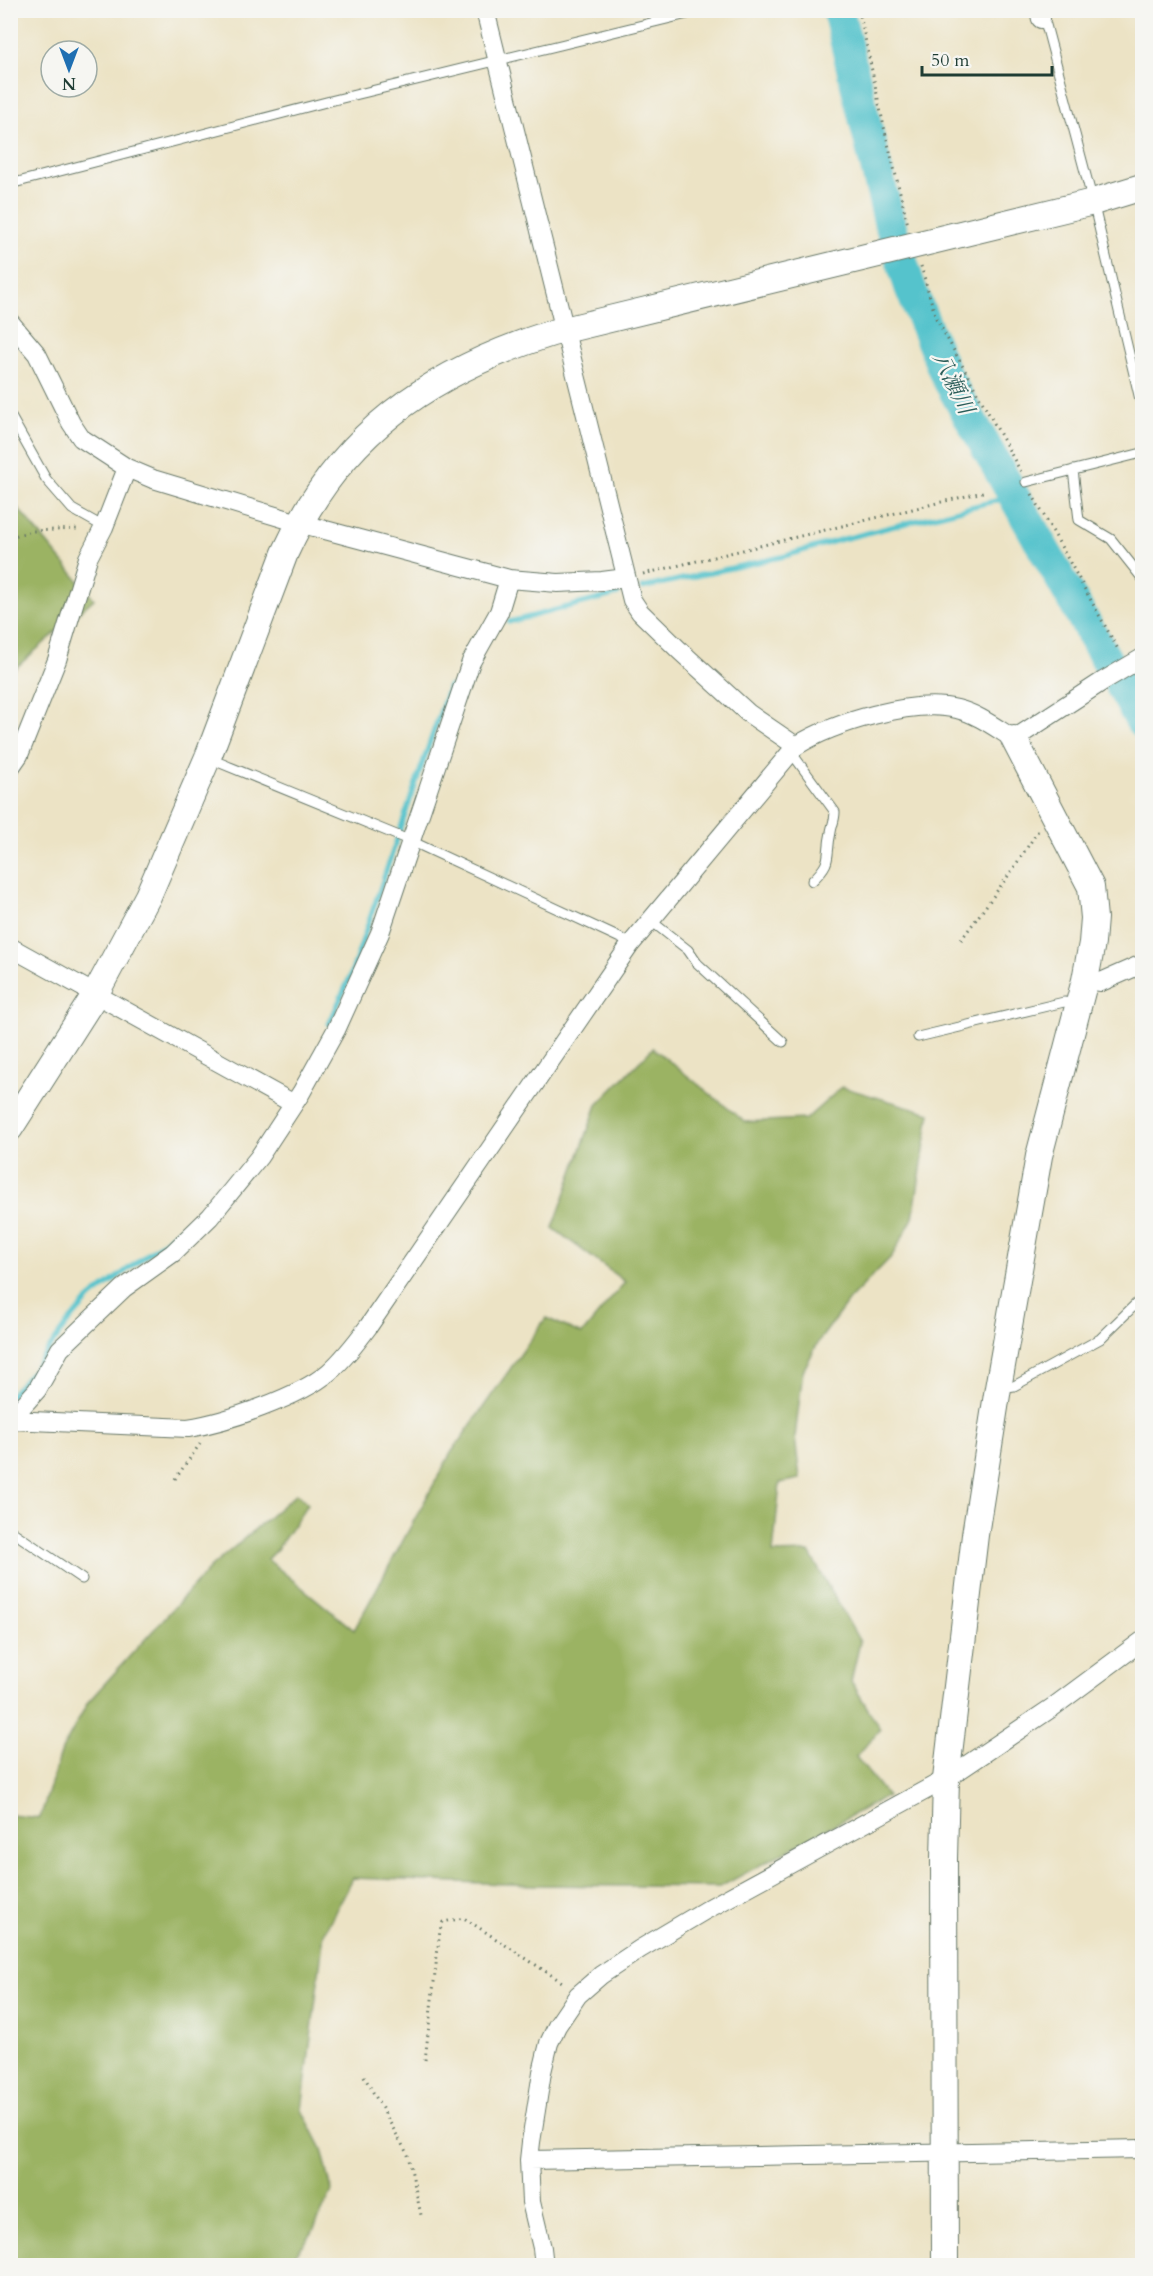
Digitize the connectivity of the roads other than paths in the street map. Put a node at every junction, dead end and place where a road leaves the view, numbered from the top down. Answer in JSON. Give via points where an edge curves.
{"nodes":[{"id":1,"x":485,"y":10,"type":"edge"},
{"id":2,"x":704,"y":10,"type":"edge"},
{"id":3,"x":1040,"y":15,"type":"edge"},
{"id":4,"x":497,"y":60,"type":"junction"},
{"id":5,"x":10,"y":184,"type":"edge"},
{"id":6,"x":1143,"y":187,"type":"edge"},
{"id":7,"x":1093,"y":202,"type":"junction"},
{"id":8,"x":10,"y":322,"type":"edge"},
{"id":9,"x":566,"y":330,"type":"junction"},
{"id":10,"x":1143,"y":408,"type":"edge"},
{"id":11,"x":10,"y":415,"type":"edge"},
{"id":12,"x":1143,"y":453,"type":"edge"},
{"id":13,"x":127,"y":468,"type":"junction"},
{"id":14,"x":1073,"y":470,"type":"junction"},
{"id":15,"x":1026,"y":482,"type":"road end"},
{"id":16,"x":299,"y":523,"type":"junction"},
{"id":17,"x":104,"y":528,"type":"junction"},
{"id":18,"x":626,"y":578,"type":"junction"},
{"id":19,"x":1143,"y":578,"type":"edge"},
{"id":20,"x":509,"y":579,"type":"junction"},
{"id":21,"x":1132,"y":665,"type":"edge"},
{"id":22,"x":1014,"y":739,"type":"junction"},
{"id":23,"x":794,"y":749,"type":"junction"},
{"id":24,"x":208,"y":758,"type":"junction"},
{"id":25,"x":10,"y":768,"type":"edge"},
{"id":26,"x":411,"y":841,"type":"junction"},
{"id":27,"x":812,"y":881,"type":"dead end"},
{"id":28,"x":651,"y":920,"type":"junction"},
{"id":29,"x":630,"y":945,"type":"junction"},
{"id":30,"x":10,"y":947,"type":"edge"},
{"id":31,"x":1143,"y":964,"type":"edge"},
{"id":32,"x":1083,"y":992,"type":"junction"},
{"id":33,"x":95,"y":995,"type":"junction"},
{"id":34,"x":918,"y":1037,"type":"dead end"},
{"id":35,"x":783,"y":1042,"type":"dead end"},
{"id":36,"x":294,"y":1104,"type":"junction"},
{"id":37,"x":10,"y":1128,"type":"edge"},
{"id":38,"x":1143,"y":1298,"type":"edge"},
{"id":39,"x":998,"y":1388,"type":"junction"},
{"id":40,"x":10,"y":1420,"type":"edge"},
{"id":41,"x":10,"y":1530,"type":"edge"},
{"id":42,"x":82,"y":1579,"type":"dead end"},
{"id":43,"x":1143,"y":1641,"type":"edge"},
{"id":44,"x":946,"y":1779,"type":"junction"},
{"id":45,"x":1143,"y":2149,"type":"edge"},
{"id":46,"x":944,"y":2153,"type":"junction"},
{"id":47,"x":529,"y":2160,"type":"junction"},
{"id":48,"x":544,"y":2265,"type":"edge"},
{"id":49,"x":945,"y":2265,"type":"edge"}],
"edges":[{"from":1,"to":4,"type":"street"},
{"from":2,"to":4,"type":"lane"},
{"from":3,"to":7,"type":"lane","via":[[1046,25]]},
{"from":4,"to":5,"type":"lane"},
{"from":4,"to":9,"type":"street"},
{"from":6,"to":7,"type":"street"},
{"from":7,"to":9,"type":"street"},
{"from":7,"to":10,"type":"lane"},
{"from":8,"to":13,"type":"street","via":[[37,354],[81,438]]},
{"from":9,"to":16,"type":"street","via":[[485,356],[404,403],[349,453]]},
{"from":9,"to":18,"type":"street"},
{"from":11,"to":17,"type":"lane","via":[[46,479],[72,509]]},
{"from":12,"to":14,"type":"lane"},
{"from":13,"to":16,"type":"street"},
{"from":13,"to":17,"type":"street"},
{"from":14,"to":15,"type":"lane"},
{"from":14,"to":19,"type":"lane","via":[[1079,520],[1111,539]]},
{"from":16,"to":20,"type":"street"},
{"from":16,"to":24,"type":"street"},
{"from":17,"to":25,"type":"street","via":[[88,558],[57,660]]},
{"from":18,"to":20,"type":"street","via":[[558,583]]},
{"from":18,"to":23,"type":"street","via":[[640,612],[747,713]]},
{"from":20,"to":26,"type":"street","via":[[498,612],[471,662]]},
{"from":21,"to":22,"type":"street"},
{"from":22,"to":23,"type":"street","via":[[967,712],[937,707],[880,714],[820,733]]},
{"from":22,"to":32,"type":"street","via":[[1091,887],[1092,943]]},
{"from":23,"to":27,"type":"lane","via":[[835,812],[829,859]]},
{"from":23,"to":28,"type":"street"},
{"from":24,"to":26,"type":"lane"},
{"from":24,"to":33,"type":"street","via":[[148,896]]},
{"from":26,"to":29,"type":"lane"},
{"from":26,"to":36,"type":"street","via":[[380,933],[336,1030]]},
{"from":28,"to":29,"type":"street"},
{"from":28,"to":35,"type":"lane","via":[[688,950],[697,963]]},
{"from":29,"to":40,"type":"street","via":[[368,1327],[345,1358],[327,1374],[306,1389],[216,1423],[188,1428]]},
{"from":30,"to":33,"type":"street"},
{"from":31,"to":32,"type":"street"},
{"from":32,"to":34,"type":"lane","via":[[1064,1002]]},
{"from":32,"to":39,"type":"street","via":[[1039,1156]]},
{"from":33,"to":36,"type":"street"},
{"from":33,"to":37,"type":"street"},
{"from":36,"to":40,"type":"street","via":[[259,1157],[210,1217],[173,1253],[124,1288],[60,1349],[37,1390]]},
{"from":38,"to":39,"type":"lane","via":[[1100,1339],[1014,1386]]},
{"from":39,"to":44,"type":"street","via":[[975,1535]]},
{"from":41,"to":42,"type":"lane"},
{"from":43,"to":44,"type":"street"},
{"from":44,"to":46,"type":"street"},
{"from":44,"to":47,"type":"street","via":[[704,1911],[640,1949],[578,1995],[549,2043]]},
{"from":45,"to":46,"type":"street"},
{"from":46,"to":47,"type":"street"},
{"from":46,"to":49,"type":"street"},
{"from":47,"to":48,"type":"street","via":[[531,2202]]}]}
